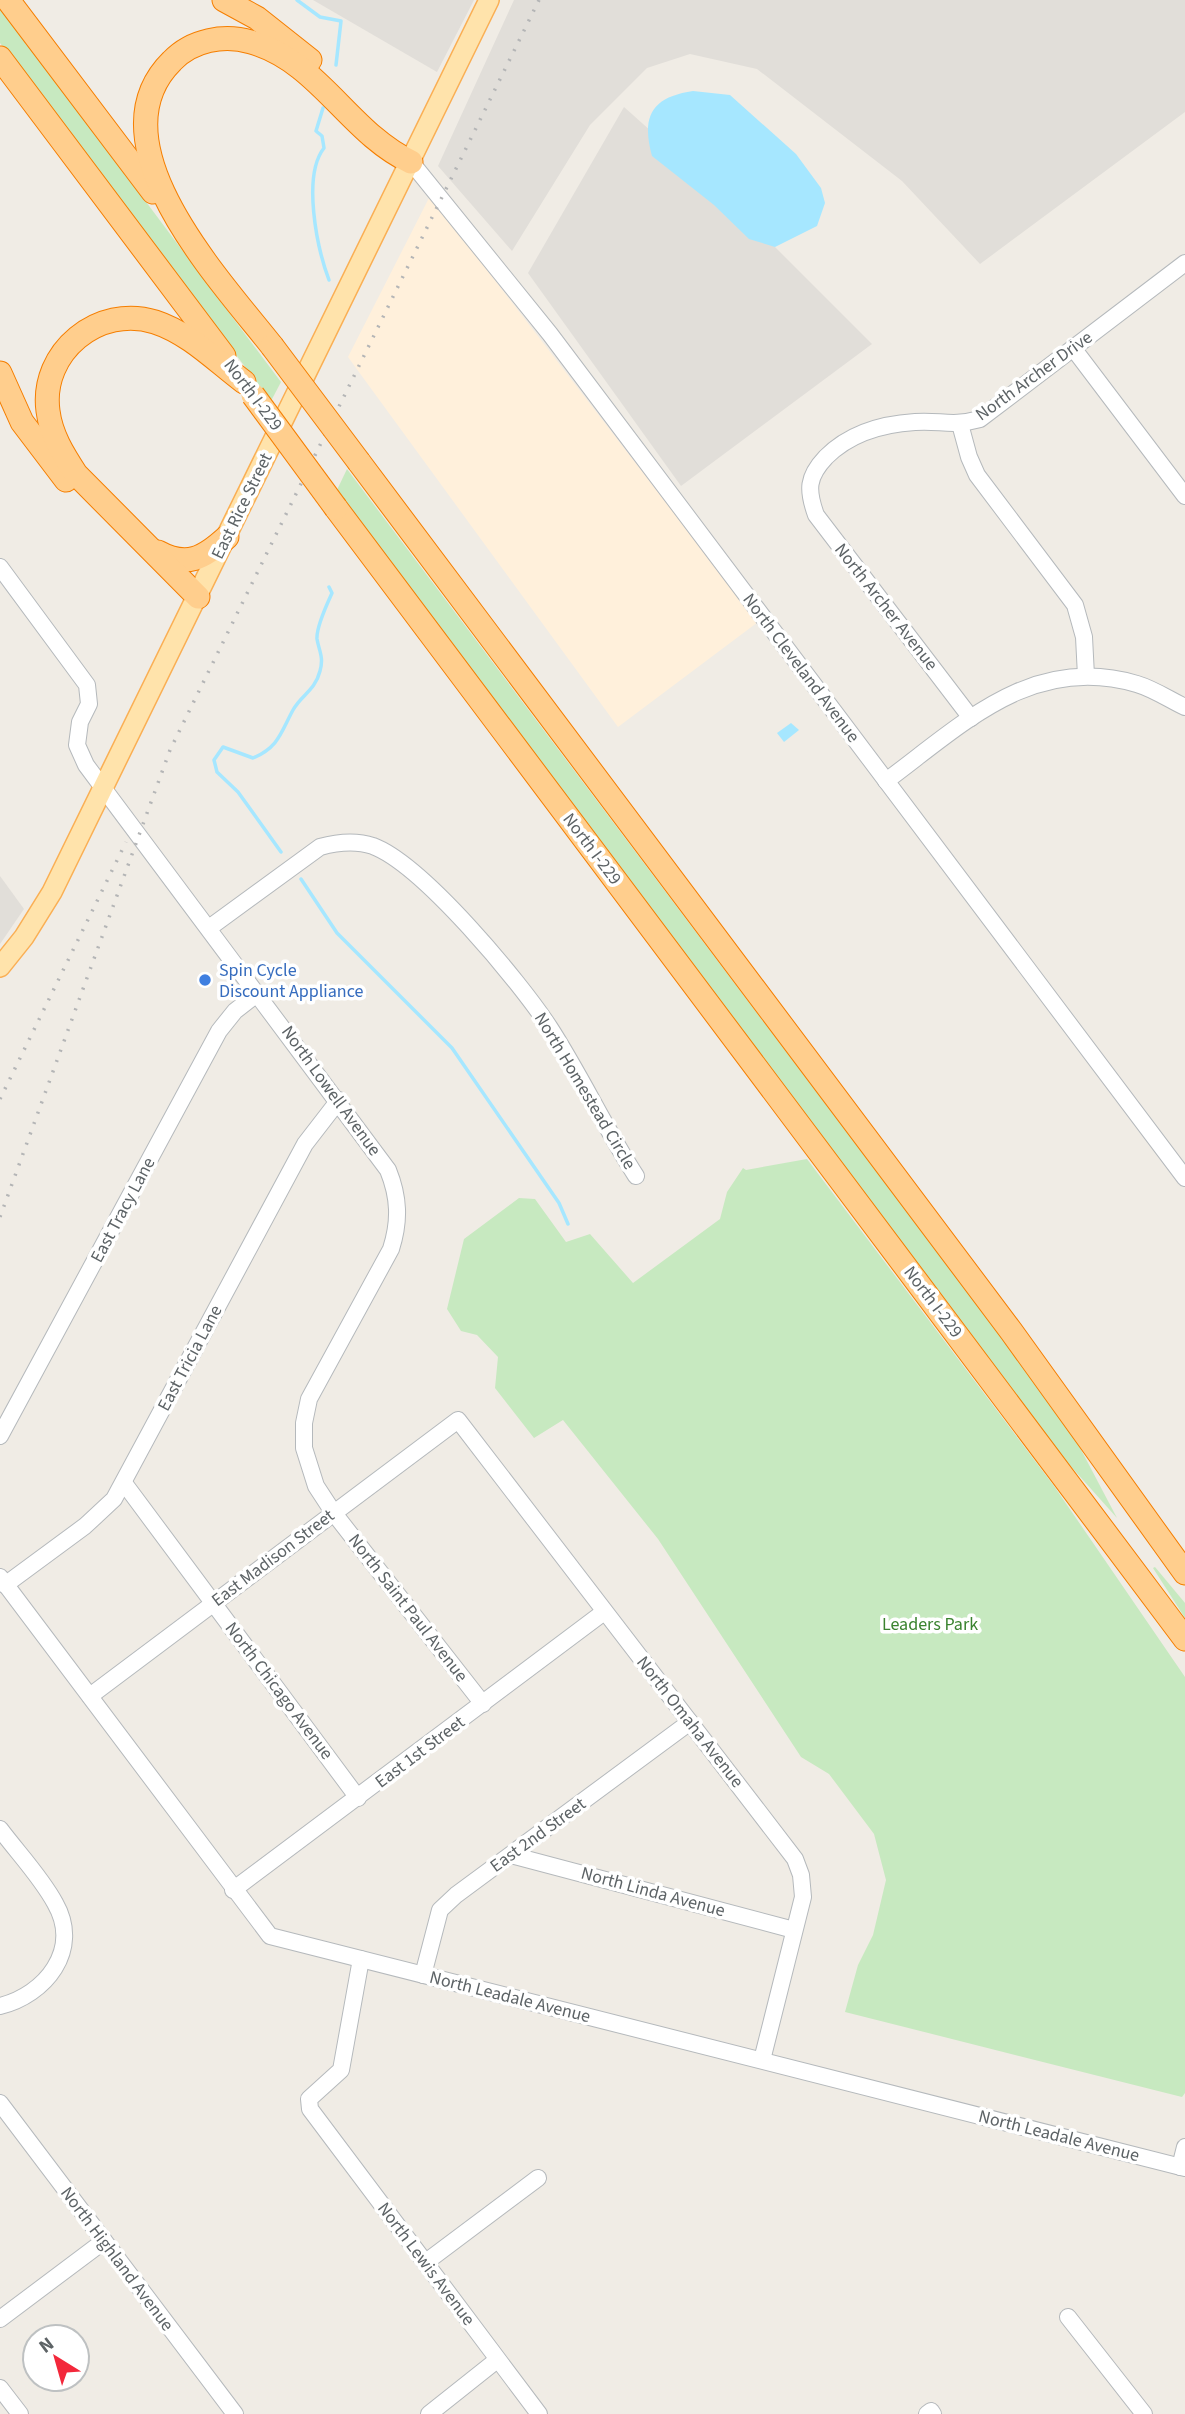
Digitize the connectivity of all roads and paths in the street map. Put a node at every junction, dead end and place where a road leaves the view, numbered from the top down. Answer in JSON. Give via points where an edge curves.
{"nodes":[{"id":1,"x":8,"y":0,"type":"edge"},
{"id":2,"x":223,"y":0,"type":"edge"},
{"id":3,"x":489,"y":0,"type":"edge"},
{"id":4,"x":0,"y":58,"type":"edge"},
{"id":5,"x":411,"y":162,"type":"junction"},
{"id":6,"x":1185,"y":263,"type":"edge"},
{"id":7,"x":214,"y":272,"type":"junction"},
{"id":8,"x":1073,"y":348,"type":"junction"},
{"id":9,"x":0,"y":373,"type":"edge"},
{"id":10,"x":248,"y":389,"type":"junction"},
{"id":11,"x":960,"y":424,"type":"junction"},
{"id":12,"x":808,"y":491,"type":"joint"},
{"id":13,"x":1185,"y":496,"type":"edge"},
{"id":14,"x":227,"y":537,"type":"junction"},
{"id":15,"x":146,"y":545,"type":"junction"},
{"id":16,"x":0,"y":567,"type":"edge"},
{"id":17,"x":195,"y":603,"type":"junction"},
{"id":18,"x":1086,"y":676,"type":"junction"},
{"id":19,"x":1185,"y":708,"type":"edge"},
{"id":20,"x":971,"y":718,"type":"junction"},
{"id":21,"x":886,"y":781,"type":"junction"},
{"id":22,"x":104,"y":788,"type":"junction"},
{"id":23,"x":209,"y":928,"type":"junction"},
{"id":24,"x":0,"y":967,"type":"edge"},
{"id":25,"x":258,"y":993,"type":"junction"},
{"id":26,"x":339,"y":1100,"type":"junction"},
{"id":27,"x":636,"y":1176,"type":"dead end"},
{"id":28,"x":1185,"y":1178,"type":"edge"},
{"id":29,"x":458,"y":1420,"type":"joint"},
{"id":30,"x":0,"y":1436,"type":"edge"},
{"id":31,"x":124,"y":1483,"type":"junction"},
{"id":32,"x":333,"y":1512,"type":"junction"},
{"id":33,"x":1185,"y":1573,"type":"edge"},
{"id":34,"x":3,"y":1581,"type":"edge"},
{"id":35,"x":214,"y":1603,"type":"junction"},
{"id":36,"x":604,"y":1612,"type":"junction"},
{"id":37,"x":1185,"y":1639,"type":"edge"},
{"id":38,"x":90,"y":1696,"type":"junction"},
{"id":39,"x":483,"y":1704,"type":"junction"},
{"id":40,"x":690,"y":1722,"type":"junction"},
{"id":41,"x":358,"y":1798,"type":"junction"},
{"id":42,"x":0,"y":1829,"type":"edge"},
{"id":43,"x":511,"y":1855,"type":"junction"},
{"id":44,"x":233,"y":1890,"type":"junction"},
{"id":45,"x":794,"y":1930,"type":"junction"},
{"id":46,"x":361,"y":1959,"type":"junction"},
{"id":47,"x":423,"y":1975,"type":"junction"},
{"id":48,"x":0,"y":2006,"type":"edge"},
{"id":49,"x":762,"y":2060,"type":"junction"},
{"id":50,"x":0,"y":2103,"type":"edge"},
{"id":51,"x":1185,"y":2147,"type":"edge"},
{"id":52,"x":1183,"y":2167,"type":"edge"},
{"id":53,"x":538,"y":2178,"type":"dead end"},
{"id":54,"x":104,"y":2241,"type":"junction"},
{"id":55,"x":426,"y":2262,"type":"junction"},
{"id":56,"x":1068,"y":2317,"type":"dead end"},
{"id":57,"x":0,"y":2319,"type":"edge"},
{"id":58,"x":497,"y":2360,"type":"junction"},
{"id":59,"x":0,"y":2388,"type":"edge"},
{"id":60,"x":20,"y":2414,"type":"edge"},
{"id":61,"x":235,"y":2414,"type":"edge"},
{"id":62,"x":429,"y":2414,"type":"edge"},
{"id":63,"x":539,"y":2414,"type":"edge"},
{"id":64,"x":1144,"y":2414,"type":"edge"}],
"edges":[{"from":1,"to":7,"type":"highway"},
{"from":2,"to":5,"type":"highway","via":[[286,38]]},
{"from":3,"to":5,"type":"main road","name":"East Rice Street"},
{"from":4,"to":10,"type":"highway","name":"North I-229"},
{"from":5,"to":7,"type":"highway","via":[[375,141],[310,75],[276,51],[220,39],[186,50],[153,85],[145,133],[155,176]]},
{"from":5,"to":14,"type":"main road","name":"East Rice Street"},
{"from":5,"to":21,"type":"street","name":"North Cleveland Avenue","via":[[550,334]]},
{"from":6,"to":8,"type":"street","name":"North Archer Drive"},
{"from":7,"to":33,"type":"highway","bridge":true,"via":[[1011,1331]]},
{"from":8,"to":11,"type":"street","name":"North Archer Drive","via":[[980,419]]},
{"from":8,"to":13,"type":"street"},
{"from":9,"to":17,"type":"highway","via":[[22,422],[50,461]]},
{"from":10,"to":15,"type":"highway","via":[[192,341],[138,318],[105,321],[63,351],[48,394],[55,439],[76,474]]},
{"from":10,"to":37,"type":"highway","name":"North I-229","bridge":true},
{"from":11,"to":12,"type":"street","name":"North Archer Drive","via":[[918,421],[856,434],[813,471]]},
{"from":11,"to":18,"type":"street","via":[[977,475],[1075,605],[1084,637]]},
{"from":12,"to":20,"type":"street","name":"North Archer Avenue","via":[[816,515]]},
{"from":14,"to":15,"type":"highway","via":[[204,557],[186,562]]},
{"from":14,"to":17,"type":"main road","name":"East Rice Street"},
{"from":15,"to":17,"type":"highway"},
{"from":16,"to":22,"type":"street","name":"North Lowell Avenue","via":[[87,685],[89,704],[80,722],[77,745]]},
{"from":17,"to":22,"type":"main road","name":"East Rice Street"},
{"from":18,"to":19,"type":"street","via":[[1140,684]]},
{"from":18,"to":20,"type":"street","via":[[1016,690]]},
{"from":20,"to":21,"type":"street"},
{"from":21,"to":28,"type":"street","name":"North Cleveland Avenue"},
{"from":22,"to":23,"type":"street","name":"North Lowell Avenue"},
{"from":22,"to":24,"type":"main road","name":"East Rice Street","via":[[52,892]]},
{"from":23,"to":25,"type":"street","name":"North Lowell Avenue"},
{"from":23,"to":27,"type":"street","name":"North Homestead Circle","via":[[320,847],[359,843],[385,852],[453,911],[521,989],[578,1072]]},
{"from":25,"to":26,"type":"street","name":"North Lowell Avenue"},
{"from":25,"to":30,"type":"street","name":"East Tracy Lane","via":[[235,1010],[219,1031]]},
{"from":26,"to":31,"type":"street","name":"East Tricia Lane","via":[[305,1144]]},
{"from":26,"to":32,"type":"street","name":"North Lowell Avenue","via":[[388,1170],[398,1209],[391,1249],[306,1411],[303,1438],[307,1462]]},
{"from":29,"to":32,"type":"street","name":"East Madison Street"},
{"from":29,"to":36,"type":"street","name":"North Omaha Avenue"},
{"from":31,"to":34,"type":"street","name":"East Tricia Lane","via":[[107,1507]]},
{"from":31,"to":35,"type":"street","name":"North Chicago Avenue"},
{"from":32,"to":35,"type":"street","name":"East Madison Street"},
{"from":32,"to":39,"type":"street","name":"North Saint Paul Avenue"},
{"from":34,"to":38,"type":"street","name":"North Leadale Avenue"},
{"from":35,"to":38,"type":"street","name":"East Madison Street"},
{"from":35,"to":41,"type":"street","name":"North Chicago Avenue"},
{"from":36,"to":39,"type":"street","name":"East 1st Street"},
{"from":36,"to":40,"type":"street","name":"North Omaha Avenue"},
{"from":38,"to":44,"type":"street","name":"North Leadale Avenue"},
{"from":39,"to":41,"type":"street","name":"East 1st Street"},
{"from":40,"to":43,"type":"street","name":"East 2nd Street"},
{"from":40,"to":45,"type":"street","name":"North Omaha Avenue","via":[[795,1858],[803,1897]]},
{"from":41,"to":44,"type":"street","name":"East 1st Street"},
{"from":42,"to":48,"type":"street","via":[[55,1903],[63,1943],[45,1983],[27,1997]]},
{"from":43,"to":45,"type":"street","name":"North Linda Avenue"},
{"from":43,"to":47,"type":"street","name":"East 2nd Street","via":[[440,1910]]},
{"from":44,"to":46,"type":"street","name":"North Leadale Avenue","via":[[270,1936]]},
{"from":45,"to":49,"type":"street","name":"North Omaha Avenue"},
{"from":46,"to":47,"type":"street","name":"North Leadale Avenue"},
{"from":46,"to":55,"type":"street","name":"North Lewis Avenue","via":[[341,2070],[309,2099],[313,2114]]},
{"from":47,"to":49,"type":"street","name":"North Leadale Avenue"},
{"from":49,"to":52,"type":"street","name":"North Leadale Avenue"},
{"from":50,"to":54,"type":"street","name":"North Highland Avenue"},
{"from":51,"to":52,"type":"street"},
{"from":53,"to":55,"type":"street"},
{"from":54,"to":57,"type":"street"},
{"from":54,"to":61,"type":"street","name":"North Highland Avenue"},
{"from":55,"to":58,"type":"street","name":"North Lewis Avenue"},
{"from":56,"to":64,"type":"street"},
{"from":58,"to":62,"type":"street"},
{"from":58,"to":63,"type":"street","name":"North Lewis Avenue"},
{"from":59,"to":60,"type":"street"}]}
